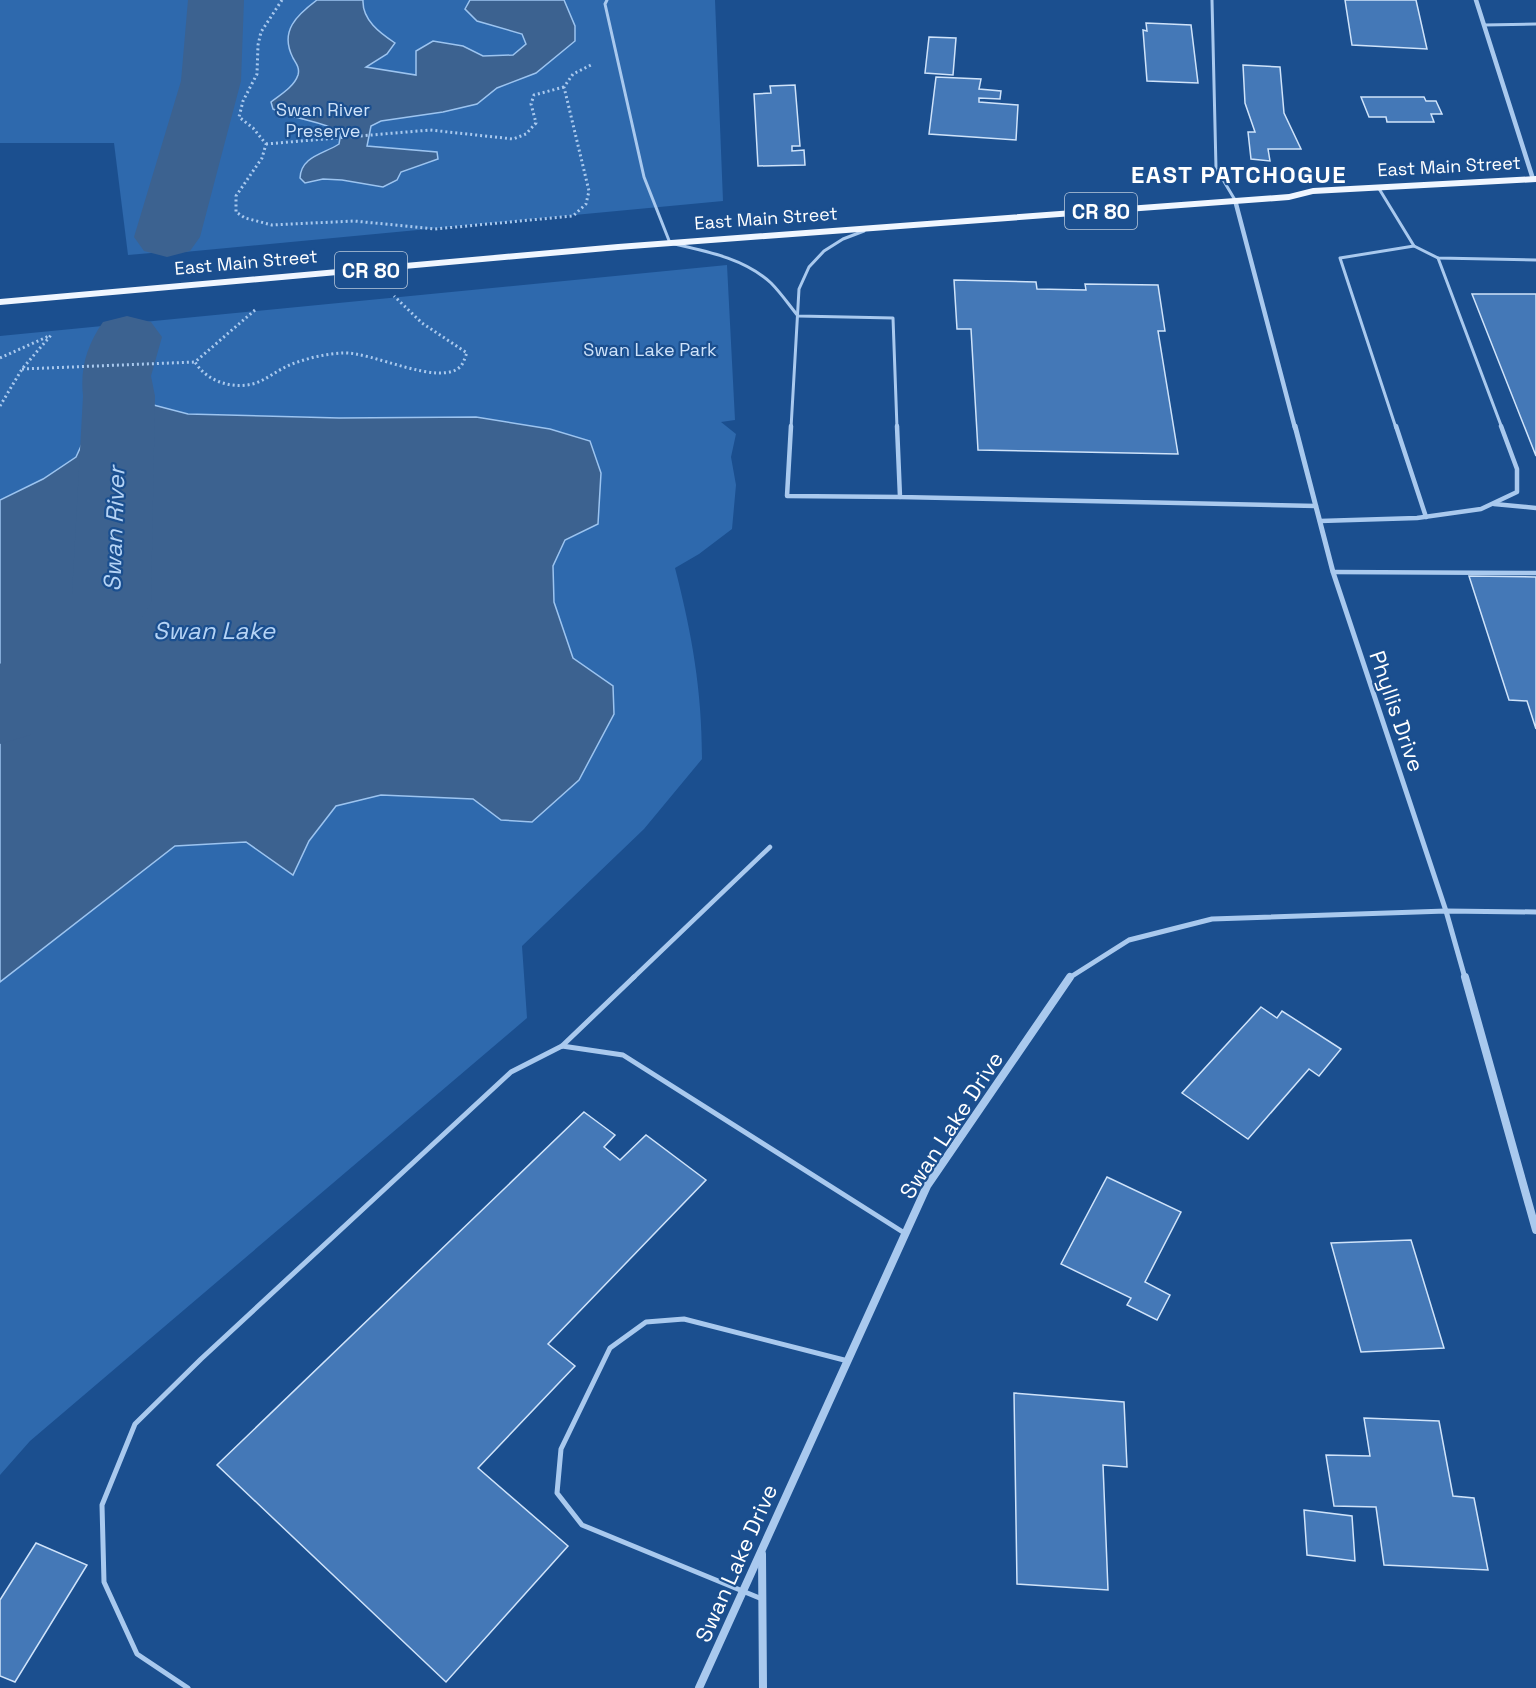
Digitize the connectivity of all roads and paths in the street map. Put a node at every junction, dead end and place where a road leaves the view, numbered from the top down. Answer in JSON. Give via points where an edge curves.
{"nodes":[{"id":1,"x":282,"y":0,"type":"edge"},
{"id":2,"x":607,"y":0,"type":"edge"},
{"id":3,"x":1212,"y":0,"type":"edge"},
{"id":4,"x":1476,"y":0,"type":"edge"},
{"id":5,"x":1536,"y":24,"type":"edge"},
{"id":6,"x":1484,"y":25,"type":"junction"},
{"id":7,"x":616,"y":53,"type":"junction"},
{"id":8,"x":564,"y":87,"type":"junction"},
{"id":9,"x":266,"y":144,"type":"junction"},
{"id":10,"x":1535,"y":179,"type":"edge"},
{"id":11,"x":1378,"y":187,"type":"junction"},
{"id":12,"x":1235,"y":200,"type":"junction"},
{"id":13,"x":873,"y":228,"type":"junction"},
{"id":14,"x":670,"y":243,"type":"junction"},
{"id":15,"x":1414,"y":246,"type":"junction"},
{"id":16,"x":1438,"y":258,"type":"junction"},
{"id":17,"x":1536,"y":260,"type":"edge"},
{"id":18,"x":393,"y":295,"type":"dead end"},
{"id":19,"x":0,"y":302,"type":"edge"},
{"id":20,"x":256,"y":309,"type":"dead end"},
{"id":21,"x":798,"y":316,"type":"junction"},
{"id":22,"x":0,"y":357,"type":"edge"},
{"id":23,"x":195,"y":362,"type":"junction"},
{"id":24,"x":22,"y":369,"type":"junction"},
{"id":25,"x":0,"y":406,"type":"edge"},
{"id":26,"x":900,"y":497,"type":"junction"},
{"id":27,"x":1492,"y":504,"type":"junction"},
{"id":28,"x":1316,"y":506,"type":"junction"},
{"id":29,"x":1536,"y":508,"type":"edge"},
{"id":30,"x":1426,"y":518,"type":"junction"},
{"id":31,"x":1320,"y":521,"type":"junction"},
{"id":32,"x":1333,"y":572,"type":"junction"},
{"id":33,"x":1536,"y":573,"type":"edge"},
{"id":34,"x":770,"y":847,"type":"dead end"},
{"id":35,"x":1446,"y":911,"type":"junction"},
{"id":36,"x":1536,"y":912,"type":"edge"},
{"id":37,"x":562,"y":1046,"type":"junction"},
{"id":38,"x":1536,"y":1230,"type":"edge"},
{"id":39,"x":906,"y":1234,"type":"junction"},
{"id":40,"x":848,"y":1361,"type":"junction"},
{"id":41,"x":762,"y":1551,"type":"junction"},
{"id":42,"x":743,"y":1592,"type":"junction"},
{"id":43,"x":762,"y":1599,"type":"junction"},
{"id":44,"x":188,"y":1688,"type":"edge"},
{"id":45,"x":699,"y":1688,"type":"edge"},
{"id":46,"x":764,"y":1688,"type":"edge"}],
"edges":[{"from":1,"to":9,"type":"path","via":[[264,24],[258,46],[260,65],[240,105],[239,117]]},
{"from":2,"to":7,"type":"lane"},
{"from":3,"to":12,"type":"lane","via":[[1216,168]]},
{"from":4,"to":6,"type":"street"},
{"from":5,"to":6,"type":"lane"},
{"from":6,"to":10,"type":"street"},
{"from":7,"to":8,"type":"path","via":[[573,74]]},
{"from":7,"to":14,"type":"lane","via":[[644,177]]},
{"from":8,"to":9,"type":"path","via":[[534,95],[531,104],[536,123],[532,130],[513,139],[430,130]]},
{"from":8,"to":9,"type":"path","via":[[589,191],[586,204],[573,216],[435,229],[354,221],[272,225],[236,212],[236,196],[262,158]]},
{"from":10,"to":11,"type":"main road","name":"East Main Street","number":"CR 80"},
{"from":11,"to":12,"type":"main road","name":"East Main Street","number":"CR 80"},
{"from":11,"to":15,"type":"lane"},
{"from":12,"to":13,"type":"main road","name":"East Main Street","number":"CR 80"},
{"from":12,"to":28,"type":"street","name":"Phyllis Drive"},
{"from":13,"to":14,"type":"main road","name":"East Main Street","number":"CR 80"},
{"from":13,"to":21,"type":"lane","via":[[838,241],[812,262],[799,289]]},
{"from":14,"to":19,"type":"main road","name":"East Main Street","number":"CR 80"},
{"from":14,"to":21,"type":"lane","via":[[712,253],[749,268],[766,279]]},
{"from":15,"to":16,"type":"lane"},
{"from":15,"to":30,"type":"lane","via":[[1340,258]]},
{"from":16,"to":17,"type":"lane"},
{"from":16,"to":27,"type":"lane","via":[[1517,469],[1517,492]]},
{"from":18,"to":23,"type":"path","via":[[422,323],[467,353],[462,366],[449,373],[428,372],[365,354],[343,352],[298,361],[253,384],[232,385],[199,372]]},
{"from":20,"to":23,"type":"path"},
{"from":21,"to":26,"type":"lane","via":[[893,318]]},
{"from":21,"to":26,"type":"lane","via":[[787,496]]},
{"from":22,"to":24,"type":"path","via":[[52,334]]},
{"from":23,"to":24,"type":"path"},
{"from":24,"to":25,"type":"path"},
{"from":26,"to":28,"type":"lane"},
{"from":27,"to":29,"type":"lane"},
{"from":27,"to":30,"type":"lane"},
{"from":28,"to":31,"type":"street","name":"Phyllis Drive"},
{"from":30,"to":31,"type":"lane"},
{"from":31,"to":32,"type":"street","name":"Phyllis Drive"},
{"from":32,"to":33,"type":"lane"},
{"from":32,"to":35,"type":"street","name":"Phyllis Drive"},
{"from":34,"to":37,"type":"lane"},
{"from":35,"to":36,"type":"street","name":"Swan Lake Drive"},
{"from":35,"to":38,"type":"street","name":"Phyllis Drive"},
{"from":35,"to":39,"type":"street","name":"Swan Lake Drive","via":[[1212,919],[1130,940],[1071,975],[927,1186]]},
{"from":37,"to":39,"type":"lane","via":[[623,1054]]},
{"from":37,"to":44,"type":"lane","via":[[511,1072],[135,1424],[102,1505],[104,1582],[137,1654]]},
{"from":39,"to":40,"type":"street","name":"Swan Lake Drive"},
{"from":40,"to":41,"type":"street","name":"Swan Lake Drive"},
{"from":40,"to":42,"type":"lane","via":[[684,1319],[646,1322],[610,1348],[561,1449],[556,1493],[582,1525]]},
{"from":41,"to":42,"type":"street","name":"Swan Lake Drive"},
{"from":41,"to":43,"type":"street"},
{"from":42,"to":43,"type":"lane"},
{"from":42,"to":45,"type":"street","name":"Swan Lake Drive"},
{"from":43,"to":46,"type":"street"}]}
